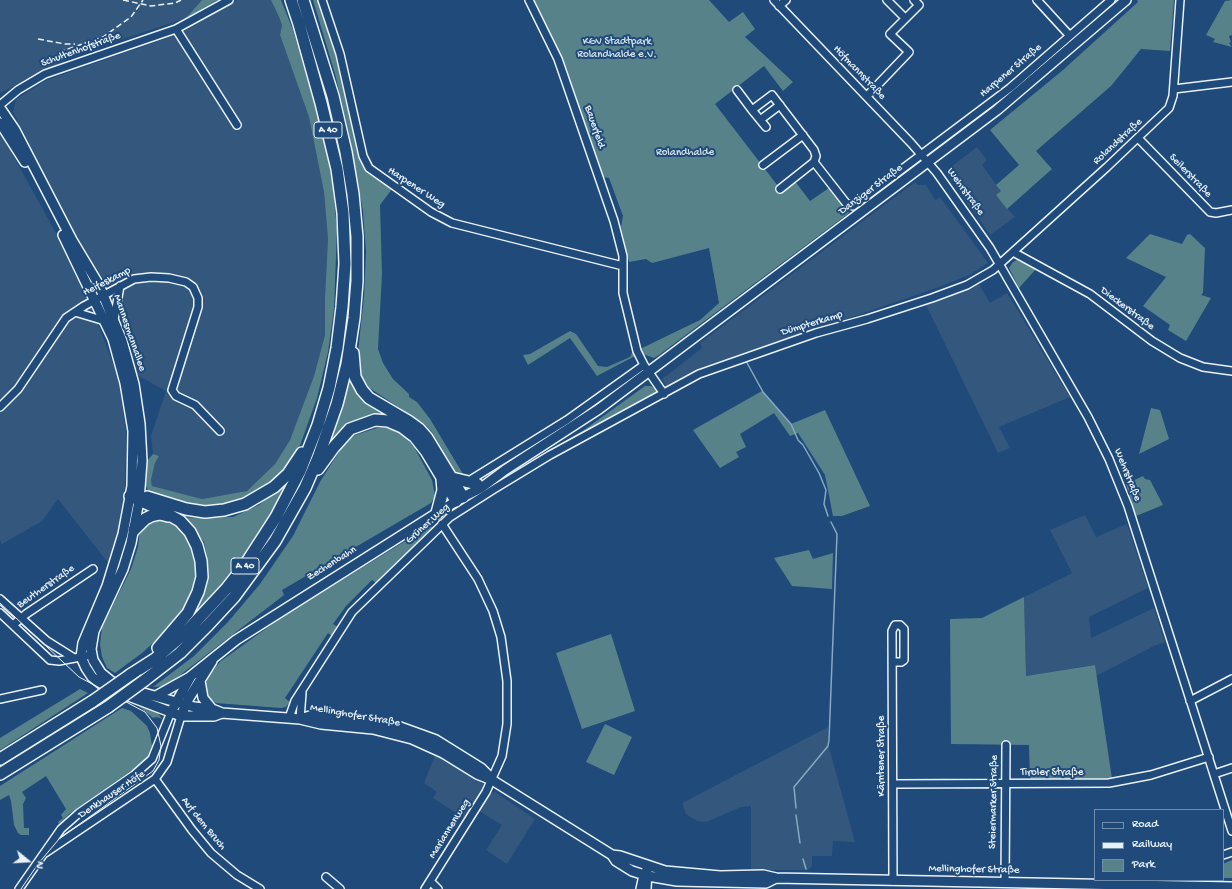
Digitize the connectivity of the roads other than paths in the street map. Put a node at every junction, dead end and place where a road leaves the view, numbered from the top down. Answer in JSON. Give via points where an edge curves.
{"nodes":[{"id":1,"x":229,"y":0,"type":"edge"},
{"id":2,"x":291,"y":0,"type":"edge"},
{"id":3,"x":303,"y":0,"type":"edge"},
{"id":4,"x":322,"y":0,"type":"edge"},
{"id":5,"x":529,"y":0,"type":"edge"},
{"id":6,"x":786,"y":0,"type":"edge"},
{"id":7,"x":887,"y":0,"type":"edge"},
{"id":8,"x":1037,"y":0,"type":"edge"},
{"id":9,"x":1111,"y":0,"type":"edge"},
{"id":10,"x":1126,"y":0,"type":"edge"},
{"id":11,"x":1180,"y":0,"type":"edge"},
{"id":12,"x":919,"y":2,"type":"edge"},
{"id":13,"x":776,"y":3,"type":"edge"},
{"id":14,"x":905,"y":18,"type":"junction"},
{"id":15,"x":176,"y":29,"type":"junction"},
{"id":16,"x":1070,"y":36,"type":"junction"},
{"id":17,"x":1232,"y":82,"type":"edge"},
{"id":18,"x":1174,"y":89,"type":"junction"},
{"id":19,"x":737,"y":90,"type":"dead end"},
{"id":20,"x":866,"y":96,"type":"junction"},
{"id":21,"x":998,"y":97,"type":"junction"},
{"id":22,"x":0,"y":105,"type":"edge"},
{"id":23,"x":780,"y":105,"type":"junction"},
{"id":24,"x":0,"y":108,"type":"edge"},
{"id":25,"x":752,"y":110,"type":"junction"},
{"id":26,"x":997,"y":110,"type":"junction"},
{"id":27,"x":760,"y":120,"type":"junction"},
{"id":28,"x":0,"y":123,"type":"edge"},
{"id":29,"x":237,"y":125,"type":"dead end"},
{"id":30,"x":766,"y":127,"type":"dead end"},
{"id":31,"x":803,"y":135,"type":"junction"},
{"id":32,"x":1138,"y":138,"type":"junction"},
{"id":33,"x":921,"y":155,"type":"junction"},
{"id":34,"x":814,"y":162,"type":"junction"},
{"id":35,"x":928,"y":163,"type":"junction"},
{"id":36,"x":763,"y":165,"type":"dead end"},
{"id":37,"x":780,"y":189,"type":"dead end"},
{"id":38,"x":1232,"y":210,"type":"edge"},
{"id":39,"x":1013,"y":252,"type":"junction"},
{"id":40,"x":999,"y":264,"type":"junction"},
{"id":41,"x":623,"y":266,"type":"junction"},
{"id":42,"x":120,"y":286,"type":"junction"},
{"id":43,"x":99,"y":298,"type":"junction"},
{"id":44,"x":75,"y":312,"type":"junction"},
{"id":45,"x":354,"y":318,"type":"junction"},
{"id":46,"x":110,"y":320,"type":"junction"},
{"id":47,"x":646,"y":369,"type":"junction"},
{"id":48,"x":1232,"y":371,"type":"edge"},
{"id":49,"x":622,"y":387,"type":"junction"},
{"id":50,"x":664,"y":394,"type":"junction"},
{"id":51,"x":0,"y":407,"type":"edge"},
{"id":52,"x":632,"y":411,"type":"joint"},
{"id":53,"x":318,"y":425,"type":"junction"},
{"id":54,"x":220,"y":431,"type":"dead end"},
{"id":55,"x":505,"y":470,"type":"junction"},
{"id":56,"x":447,"y":478,"type":"junction"},
{"id":57,"x":474,"y":482,"type":"junction"},
{"id":58,"x":305,"y":488,"type":"junction"},
{"id":59,"x":136,"y":498,"type":"junction"},
{"id":60,"x":460,"y":499,"type":"junction"},
{"id":61,"x":437,"y":513,"type":"junction"},
{"id":62,"x":175,"y":517,"type":"junction"},
{"id":63,"x":442,"y":524,"type":"junction"},
{"id":64,"x":134,"y":530,"type":"junction"},
{"id":65,"x":93,"y":569,"type":"dead end"},
{"id":66,"x":0,"y":600,"type":"edge"},
{"id":67,"x":0,"y":613,"type":"edge"},
{"id":68,"x":21,"y":618,"type":"junction"},
{"id":69,"x":13,"y":625,"type":"junction"},
{"id":70,"x":61,"y":650,"type":"junction"},
{"id":71,"x":91,"y":655,"type":"junction"},
{"id":72,"x":216,"y":656,"type":"junction"},
{"id":73,"x":78,"y":657,"type":"junction"},
{"id":74,"x":60,"y":661,"type":"junction"},
{"id":75,"x":893,"y":662,"type":"junction"},
{"id":76,"x":130,"y":675,"type":"junction"},
{"id":77,"x":191,"y":676,"type":"junction"},
{"id":78,"x":1232,"y":679,"type":"edge"},
{"id":79,"x":200,"y":681,"type":"junction"},
{"id":80,"x":42,"y":690,"type":"dead end"},
{"id":81,"x":302,"y":690,"type":"junction"},
{"id":82,"x":156,"y":696,"type":"junction"},
{"id":83,"x":0,"y":699,"type":"edge"},
{"id":84,"x":176,"y":702,"type":"junction"},
{"id":85,"x":1190,"y":702,"type":"junction"},
{"id":86,"x":186,"y":705,"type":"junction"},
{"id":87,"x":212,"y":709,"type":"junction"},
{"id":88,"x":171,"y":712,"type":"junction"},
{"id":89,"x":222,"y":713,"type":"junction"},
{"id":90,"x":181,"y":716,"type":"junction"},
{"id":91,"x":289,"y":718,"type":"junction"},
{"id":92,"x":300,"y":719,"type":"junction"},
{"id":93,"x":1006,"y":745,"type":"dead end"},
{"id":94,"x":1209,"y":757,"type":"junction"},
{"id":95,"x":0,"y":759,"type":"edge"},
{"id":96,"x":1232,"y":768,"type":"edge"},
{"id":97,"x":0,"y":774,"type":"edge"},
{"id":98,"x":1214,"y":774,"type":"junction"},
{"id":99,"x":155,"y":779,"type":"junction"},
{"id":100,"x":492,"y":780,"type":"junction"},
{"id":101,"x":893,"y":784,"type":"junction"},
{"id":102,"x":1005,"y":784,"type":"junction"},
{"id":103,"x":1232,"y":830,"type":"edge"},
{"id":104,"x":44,"y":854,"type":"junction"},
{"id":105,"x":612,"y":855,"type":"junction"},
{"id":106,"x":648,"y":866,"type":"junction"},
{"id":107,"x":646,"y":876,"type":"junction"},
{"id":108,"x":326,"y":877,"type":"dead end"},
{"id":109,"x":776,"y":878,"type":"junction"},
{"id":110,"x":430,"y":881,"type":"junction"},
{"id":111,"x":893,"y":881,"type":"junction"},
{"id":112,"x":1005,"y":882,"type":"junction"},
{"id":113,"x":1171,"y":885,"type":"edge"},
{"id":114,"x":1232,"y":887,"type":"edge"},
{"id":115,"x":19,"y":889,"type":"edge"},
{"id":116,"x":260,"y":889,"type":"edge"},
{"id":117,"x":340,"y":889,"type":"edge"},
{"id":118,"x":425,"y":889,"type":"edge"},
{"id":119,"x":438,"y":889,"type":"edge"},
{"id":120,"x":640,"y":889,"type":"edge"},
{"id":121,"x":647,"y":889,"type":"edge"}],
"edges":[{"from":1,"to":15,"type":"street","name":"Schultenhofstraße"},
{"from":2,"to":53,"type":"highway","number":"A 40","via":[[321,103],[337,169],[343,213],[345,264],[342,307],[337,348]]},
{"from":3,"to":45,"type":"highway","number":"A 40","via":[[333,96],[353,194],[357,237]]},
{"from":4,"to":41,"type":"street","name":"Harpener Weg","via":[[340,54],[363,156],[369,168],[379,177],[452,223]]},
{"from":5,"to":41,"type":"street","name":"Bauerfeld","via":[[566,80],[614,221]]},
{"from":6,"to":13,"type":"street"},
{"from":7,"to":14,"type":"street"},
{"from":8,"to":16,"type":"street"},
{"from":9,"to":16,"type":"street","name":"Harpener Straße"},
{"from":10,"to":26,"type":"main road","name":"Danziger Straße"},
{"from":11,"to":18,"type":"street","name":"Rolandstraße"},
{"from":12,"to":14,"type":"street"},
{"from":13,"to":20,"type":"street","name":"Höfmannstraße"},
{"from":14,"to":20,"type":"street","via":[[890,34],[909,52]]},
{"from":15,"to":22,"type":"street","name":"Schultenhofstraße","via":[[45,74],[18,90]]},
{"from":15,"to":29,"type":"street"},
{"from":16,"to":21,"type":"street","name":"Harpener Straße"},
{"from":17,"to":18,"type":"street"},
{"from":18,"to":32,"type":"street","name":"Rolandstraße","via":[[1169,108]]},
{"from":19,"to":25,"type":"street"},
{"from":20,"to":33,"type":"street","name":"Höfmannstraße"},
{"from":21,"to":26,"type":"street"},
{"from":21,"to":33,"type":"street","name":"Harpener Straße"},
{"from":23,"to":25,"type":"street","via":[[772,95]]},
{"from":23,"to":27,"type":"street"},
{"from":23,"to":31,"type":"street"},
{"from":24,"to":43,"type":"main road","name":"Mannesmannallee","via":[[15,130],[72,240],[90,267]]},
{"from":25,"to":27,"type":"street"},
{"from":26,"to":35,"type":"main road","name":"Danziger Straße"},
{"from":27,"to":30,"type":"street"},
{"from":28,"to":43,"type":"main road","name":"Mannesmannallee"},
{"from":31,"to":34,"type":"street","via":[[816,153]]},
{"from":31,"to":36,"type":"street"},
{"from":32,"to":38,"type":"street","name":"Seilerstraße","via":[[1209,211],[1214,214]]},
{"from":32,"to":39,"type":"street","name":"Rolandstraße"},
{"from":33,"to":34,"type":"street","name":"Danziger Straße","via":[[856,205],[850,206]]},
{"from":33,"to":35,"type":"street","name":"Höfmannstraße"},
{"from":34,"to":37,"type":"street"},
{"from":35,"to":40,"type":"street","name":"Wehrstraße","via":[[980,233]]},
{"from":35,"to":47,"type":"main road","name":"Danziger Straße"},
{"from":39,"to":40,"type":"street","name":"Rolandstraße"},
{"from":39,"to":48,"type":"street","name":"Dieckerstraße","via":[[1090,294],[1148,338],[1180,358],[1204,367]]},
{"from":40,"to":50,"type":"street","name":"Dümpterkamp","via":[[977,280],[932,298],[867,320],[816,333],[707,371]]},
{"from":40,"to":85,"type":"street","name":"Wehrstraße","via":[[1088,417],[1111,465],[1128,506]]},
{"from":41,"to":47,"type":"street","name":"Bauerfeld","via":[[624,293],[637,351]]},
{"from":42,"to":43,"type":"street","name":"Heifeskamp"},
{"from":42,"to":46,"type":"street"},
{"from":42,"to":54,"type":"street","name":"Heifeskamp","via":[[134,279],[178,279],[186,282],[196,292],[198,307],[172,390],[176,396],[196,405]]},
{"from":43,"to":44,"type":"street","name":"Heifeskamp"},
{"from":43,"to":46,"type":"main road","name":"Mannesmannallee"},
{"from":44,"to":46,"type":"street"},
{"from":44,"to":51,"type":"street","name":"Heifeskamp","via":[[66,318],[39,361],[18,389]]},
{"from":45,"to":56,"type":"highway","via":[[353,365],[355,377],[362,390],[369,398],[419,429],[427,438]]},
{"from":45,"to":58,"type":"highway","number":"A 40","via":[[347,364],[337,404]]},
{"from":46,"to":59,"type":"main road","name":"Mannesmannallee","via":[[130,408]]},
{"from":47,"to":49,"type":"main road","name":"Danziger Straße"},
{"from":47,"to":50,"type":"street","name":"Bauerfeld"},
{"from":49,"to":55,"type":"main road","name":"Zechenbahn","via":[[584,421]]},
{"from":49,"to":57,"type":"street","name":"Zechenbahn"},
{"from":50,"to":52,"type":"street","name":"Dümpterkamp"},
{"from":52,"to":63,"type":"street","name":"Grüner Weg","via":[[550,455]]},
{"from":53,"to":59,"type":"highway","via":[[288,474],[274,487],[245,504],[205,512]]},
{"from":53,"to":76,"type":"highway","number":"A 40","via":[[291,489],[245,565],[186,632],[155,659]]},
{"from":55,"to":57,"type":"main road","name":"Zechenbahn"},
{"from":55,"to":60,"type":"main road","name":"Zechenbahn","via":[[481,488]]},
{"from":56,"to":57,"type":"highway"},
{"from":56,"to":58,"type":"highway","via":[[415,437],[402,427],[375,420],[350,429]]},
{"from":56,"to":60,"type":"highway"},
{"from":56,"to":61,"type":"highway"},
{"from":57,"to":60,"type":"main road","name":"Zechenbahn"},
{"from":58,"to":97,"type":"highway","number":"A 40","bridge":true,"via":[[275,542],[234,597],[180,652],[108,707]]},
{"from":59,"to":62,"type":"highway"},
{"from":59,"to":64,"type":"main road","name":"Mannesmannallee"},
{"from":59,"to":73,"type":"main road","name":"Mannesmannallee","via":[[107,586]]},
{"from":60,"to":61,"type":"main road","name":"Zechenbahn"},
{"from":61,"to":72,"type":"main road","name":"Zechenbahn","via":[[284,608]]},
{"from":62,"to":64,"type":"highway","via":[[160,514],[151,516]]},
{"from":62,"to":76,"type":"highway","via":[[190,532],[197,546],[202,577],[198,592],[188,612],[168,638]]},
{"from":63,"to":81,"type":"street","name":"Grüner Weg","via":[[352,612]]},
{"from":63,"to":100,"type":"street","name":"Mariannenweg","via":[[478,579],[493,611],[501,637],[507,681],[507,724],[505,747]]},
{"from":64,"to":71,"type":"main road","name":"Mannesmannallee","via":[[123,569],[94,631]]},
{"from":65,"to":68,"type":"street","name":"Beutherstraße"},
{"from":66,"to":68,"type":"street"},
{"from":67,"to":69,"type":"street"},
{"from":68,"to":69,"type":"street","name":"Beutherstraße"},
{"from":68,"to":70,"type":"street"},
{"from":69,"to":74,"type":"street","via":[[46,658]]},
{"from":70,"to":73,"type":"street"},
{"from":70,"to":74,"type":"street"},
{"from":71,"to":73,"type":"street"},
{"from":71,"to":82,"type":"main road","name":"Mellinghofer Straße","via":[[101,673],[108,679]]},
{"from":72,"to":77,"type":"main road","name":"Zechenbahn"},
{"from":72,"to":79,"type":"main road","name":"Zechenbahn"},
{"from":73,"to":74,"type":"street"},
{"from":73,"to":88,"type":"main road","name":"Mellinghofer Straße","via":[[98,683]]},
{"from":75,"to":75,"type":"street","name":"Kärntener Straße","via":[[892,632],[896,625],[901,625],[904,629],[904,660]]},
{"from":75,"to":101,"type":"street","name":"Kärntener Straße"},
{"from":76,"to":95,"type":"highway","number":"A 40","bridge":true},
{"from":77,"to":82,"type":"main road"},
{"from":77,"to":84,"type":"main road","name":"Zechenbahn"},
{"from":78,"to":85,"type":"street"},
{"from":79,"to":86,"type":"main road","name":"Zechenbahn"},
{"from":79,"to":87,"type":"main road","via":[[203,698]]},
{"from":80,"to":83,"type":"street"},
{"from":81,"to":91,"type":"street","name":"Grüner Weg"},
{"from":81,"to":92,"type":"street","name":"Grüner Weg"},
{"from":82,"to":84,"type":"main road","name":"Mellinghofer Straße"},
{"from":84,"to":86,"type":"main road","name":"Mellinghofer Straße"},
{"from":84,"to":88,"type":"main road","name":"Zechenbahn"},
{"from":85,"to":94,"type":"street","name":"Wehrstraße"},
{"from":86,"to":87,"type":"main road","name":"Mellinghofer Straße"},
{"from":86,"to":90,"type":"main road","name":"Zechenbahn"},
{"from":87,"to":89,"type":"main road","name":"Mellinghofer Straße"},
{"from":88,"to":90,"type":"main road","name":"Mellinghofer Straße"},
{"from":88,"to":104,"type":"street","name":"Denkhauser Höfe","via":[[152,759],[79,813],[56,835]]},
{"from":89,"to":90,"type":"main road","name":"Mellinghofer Straße","via":[[214,716]]},
{"from":89,"to":91,"type":"main road","name":"Mellinghofer Straße"},
{"from":90,"to":99,"type":"street","name":"Denkhauser Höfe","via":[[167,762]]},
{"from":91,"to":92,"type":"main road","name":"Mellinghofer Straße"},
{"from":92,"to":100,"type":"main road","name":"Mellinghofer Straße","via":[[313,715],[358,719],[400,727],[436,740],[481,768]]},
{"from":93,"to":102,"type":"street","name":"Steiermarker Straße"},
{"from":94,"to":98,"type":"street","name":"Wehrstraße"},
{"from":94,"to":102,"type":"street","name":"Tiroler Straße","via":[[1151,775],[1116,782]]},
{"from":96,"to":98,"type":"street"},
{"from":98,"to":103,"type":"street","name":"Wehrstraße"},
{"from":99,"to":104,"type":"street","name":"Denkhauser Höfe"},
{"from":99,"to":116,"type":"street","name":"Auf dem Bruch","via":[[211,853],[236,875]]},
{"from":100,"to":105,"type":"main road","name":"Mellinghofer Straße"},
{"from":100,"to":110,"type":"street","name":"Mariannenweg"},
{"from":101,"to":102,"type":"street","name":"Tiroler Straße"},
{"from":101,"to":111,"type":"street","name":"Kärntener Straße"},
{"from":102,"to":112,"type":"street","name":"Steiermarker Straße"},
{"from":104,"to":115,"type":"street","name":"Denkhauser Höfe"},
{"from":105,"to":106,"type":"main road","name":"Mellinghofer Straße"},
{"from":105,"to":107,"type":"main road","name":"Mellinghofer Straße","via":[[627,868]]},
{"from":106,"to":107,"type":"street"},
{"from":106,"to":109,"type":"main road","name":"Mellinghofer Straße","via":[[692,874],[763,875]]},
{"from":107,"to":109,"type":"main road","name":"Mellinghofer Straße","via":[[677,881],[720,883],[766,883]]},
{"from":107,"to":120,"type":"street"},
{"from":107,"to":121,"type":"street"},
{"from":108,"to":117,"type":"street"},
{"from":109,"to":111,"type":"main road","name":"Mellinghofer Straße"},
{"from":110,"to":118,"type":"street","name":"Mariannenweg"},
{"from":110,"to":119,"type":"street"},
{"from":111,"to":112,"type":"main road","name":"Mellinghofer Straße"},
{"from":112,"to":113,"type":"main road","name":"Mellinghofer Straße"},
{"from":113,"to":114,"type":"main road","name":"Mellinghofer Straße"}]}
